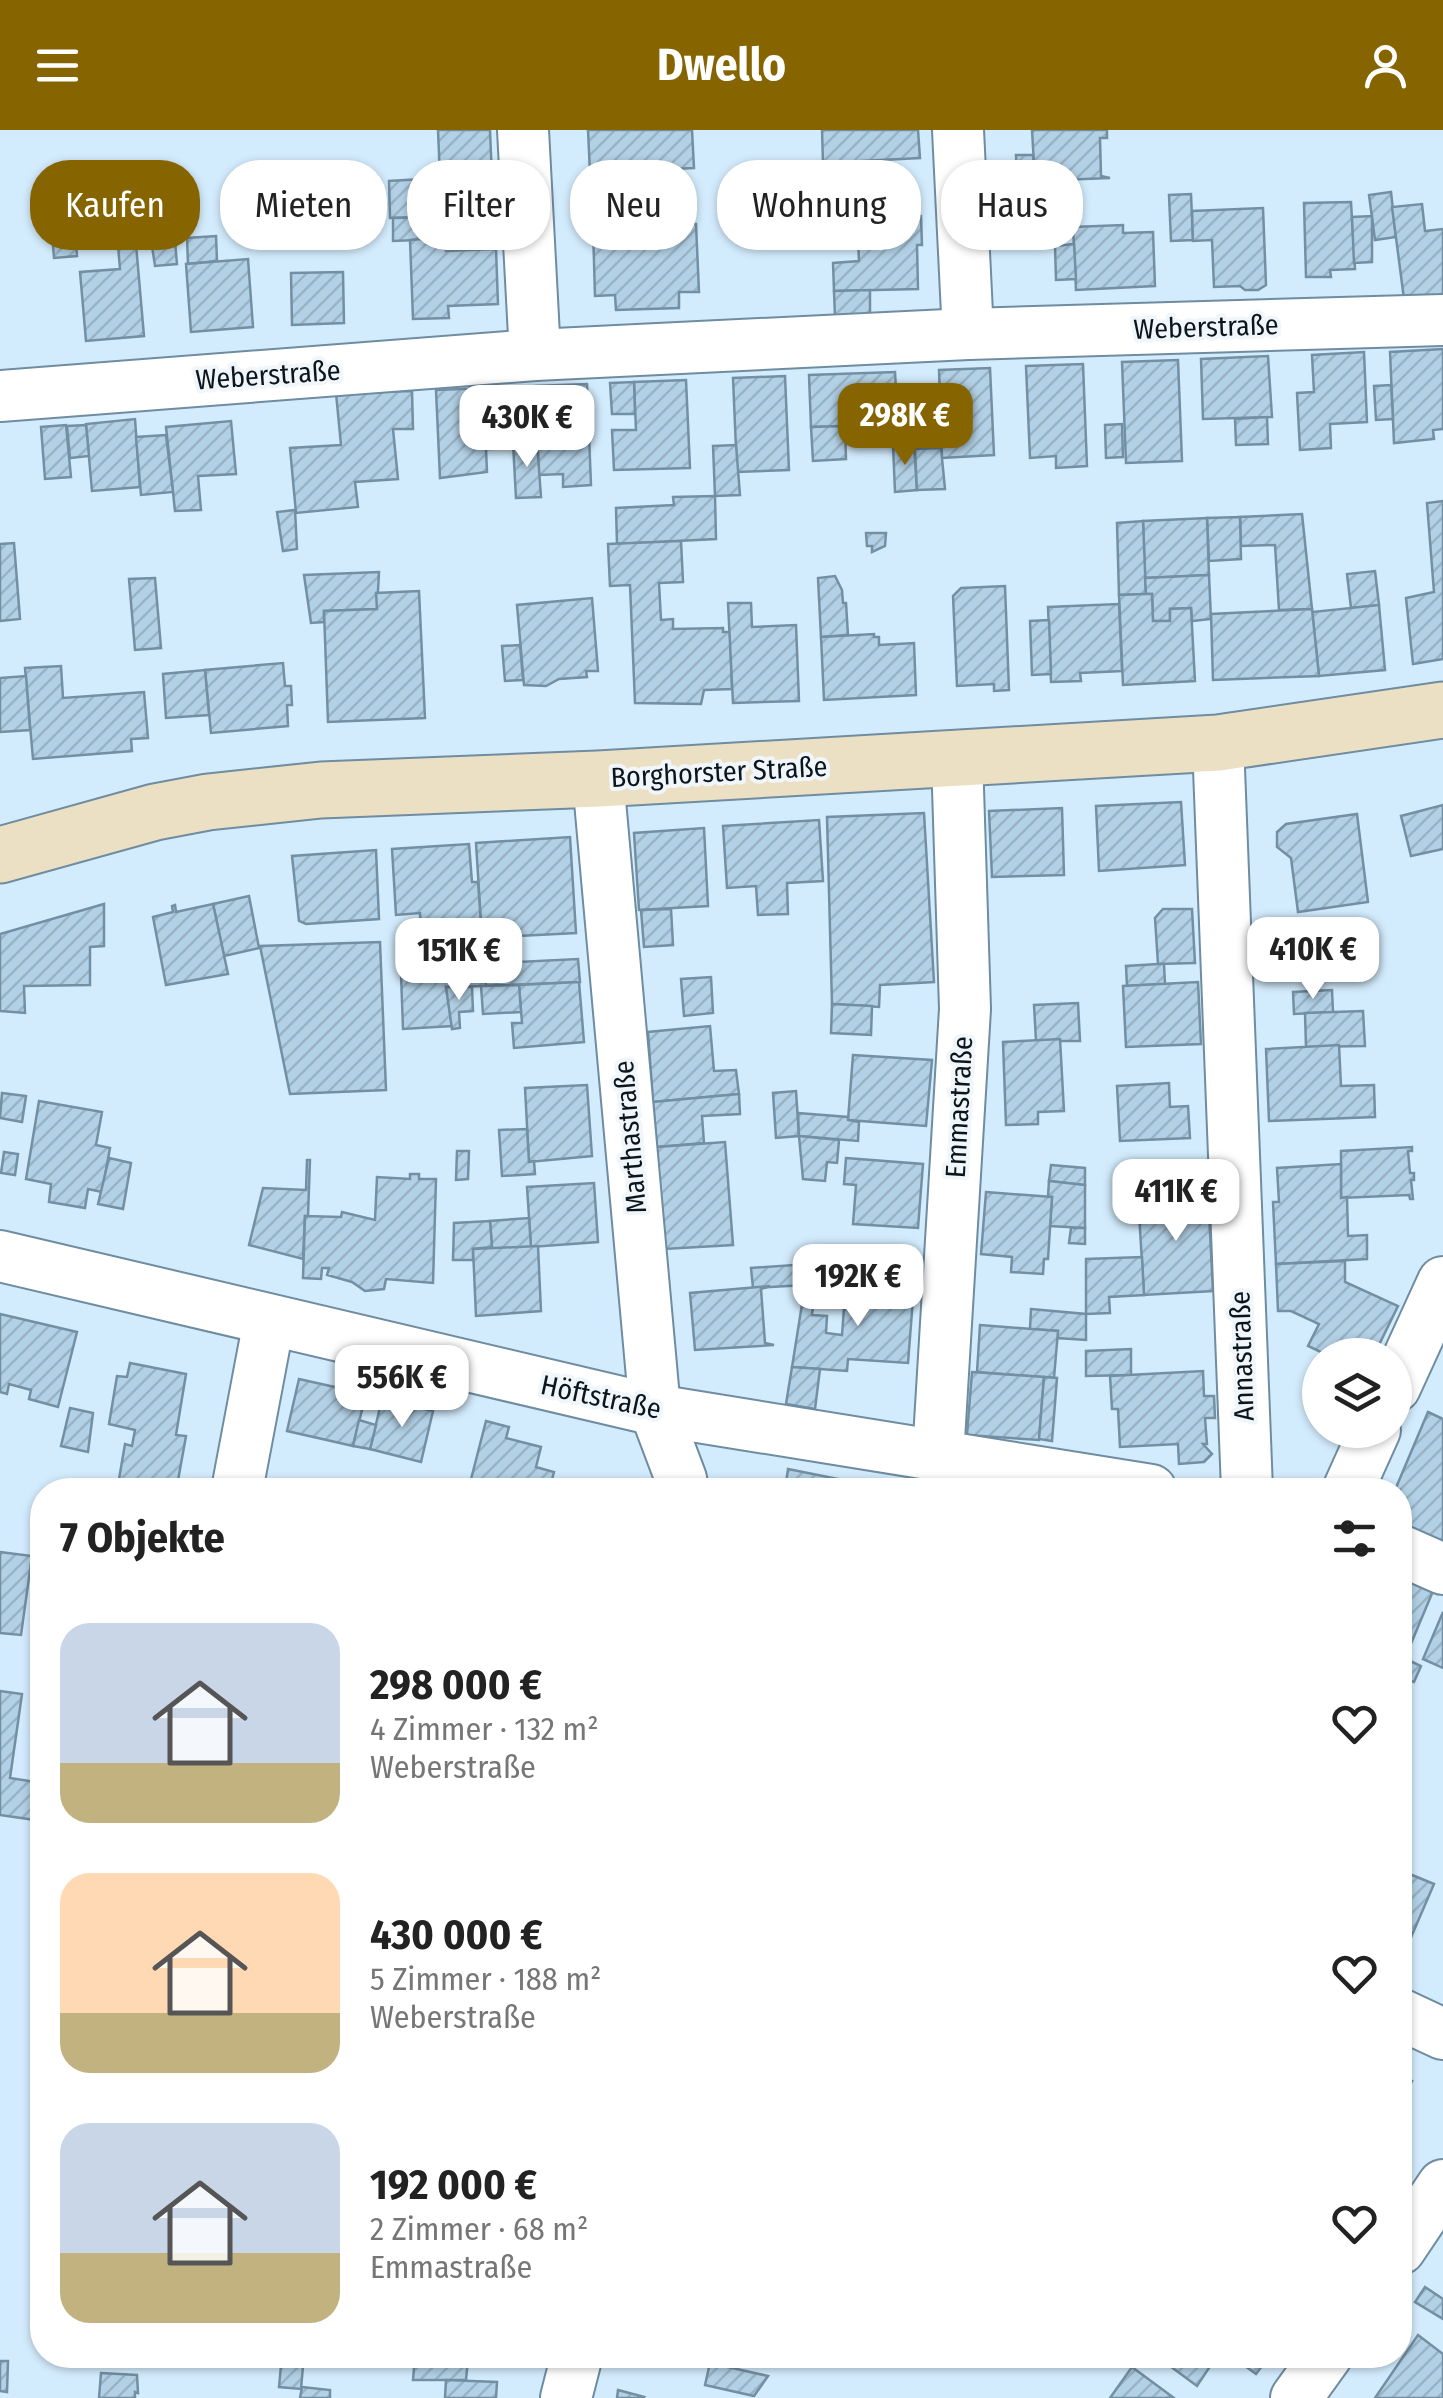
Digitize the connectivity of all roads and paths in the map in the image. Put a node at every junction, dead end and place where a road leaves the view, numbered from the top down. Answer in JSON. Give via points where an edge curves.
{"nodes":[{"id":1,"x":523,"y":130,"type":"edge"},
{"id":2,"x":958,"y":130,"type":"edge"},
{"id":3,"x":1443,"y":320,"type":"edge"},
{"id":4,"x":968,"y":334,"type":"junction"},
{"id":5,"x":535,"y":354,"type":"junction"},
{"id":6,"x":0,"y":396,"type":"edge"},
{"id":7,"x":1443,"y":710,"type":"edge"},
{"id":8,"x":1218,"y":743,"type":"junction"},
{"id":9,"x":957,"y":757,"type":"junction"},
{"id":10,"x":598,"y":779,"type":"junction"},
{"id":11,"x":0,"y":855,"type":"edge"},
{"id":12,"x":0,"y":1256,"type":"edge"},
{"id":13,"x":1443,"y":1282,"type":"edge"},
{"id":14,"x":269,"y":1321,"type":"junction"},
{"id":15,"x":1412,"y":1349,"type":"edge"},
{"id":16,"x":655,"y":1410,"type":"junction"},
{"id":17,"x":1367,"y":1448,"type":"edge"},
{"id":18,"x":938,"y":1456,"type":"junction"},
{"id":19,"x":239,"y":1478,"type":"edge"},
{"id":20,"x":682,"y":1478,"type":"edge"},
{"id":21,"x":1076,"y":1478,"type":"edge"},
{"id":22,"x":1248,"y":1478,"type":"edge"},
{"id":23,"x":1353,"y":1478,"type":"edge"},
{"id":24,"x":1412,"y":1555,"type":"edge"},
{"id":25,"x":1443,"y":1569,"type":"edge"},
{"id":26,"x":1412,"y":2020,"type":"edge"},
{"id":27,"x":1443,"y":2034,"type":"edge"},
{"id":28,"x":1443,"y":2185,"type":"edge"},
{"id":29,"x":1412,"y":2231,"type":"edge"},
{"id":30,"x":574,"y":2368,"type":"edge"},
{"id":31,"x":1318,"y":2368,"type":"edge"},
{"id":32,"x":566,"y":2398,"type":"edge"},
{"id":33,"x":1296,"y":2398,"type":"edge"}],
"edges":[{"from":1,"to":5,"type":"street"},
{"from":2,"to":4,"type":"street"},
{"from":3,"to":4,"type":"street","name":"Weberstraße"},
{"from":4,"to":5,"type":"street","name":"Weberstraße"},
{"from":5,"to":6,"type":"street","name":"Weberstraße"},
{"from":7,"to":8,"type":"main road","name":"Borghorster Straße"},
{"from":8,"to":9,"type":"main road","name":"Borghorster Straße"},
{"from":8,"to":22,"type":"street","name":"Annastraße"},
{"from":9,"to":10,"type":"main road","name":"Borghorster Straße"},
{"from":9,"to":18,"type":"street","name":"Emmastraße","via":[[965,1009]]},
{"from":10,"to":11,"type":"main road","name":"Borghorster Straße","via":[[321,790],[208,802]]},
{"from":10,"to":16,"type":"street","name":"Marthastraße"},
{"from":12,"to":14,"type":"street","name":"Höftstraße"},
{"from":13,"to":15,"type":"street"},
{"from":14,"to":16,"type":"street","name":"Höftstraße"},
{"from":14,"to":19,"type":"street"},
{"from":16,"to":18,"type":"street","name":"Höftstraße"},
{"from":16,"to":20,"type":"street","name":"Marthastraße"},
{"from":17,"to":23,"type":"street"},
{"from":18,"to":21,"type":"street","name":"Höftstraße"},
{"from":24,"to":25,"type":"street"},
{"from":26,"to":27,"type":"street"},
{"from":28,"to":29,"type":"street"},
{"from":30,"to":32,"type":"street"},
{"from":31,"to":33,"type":"street"}]}
